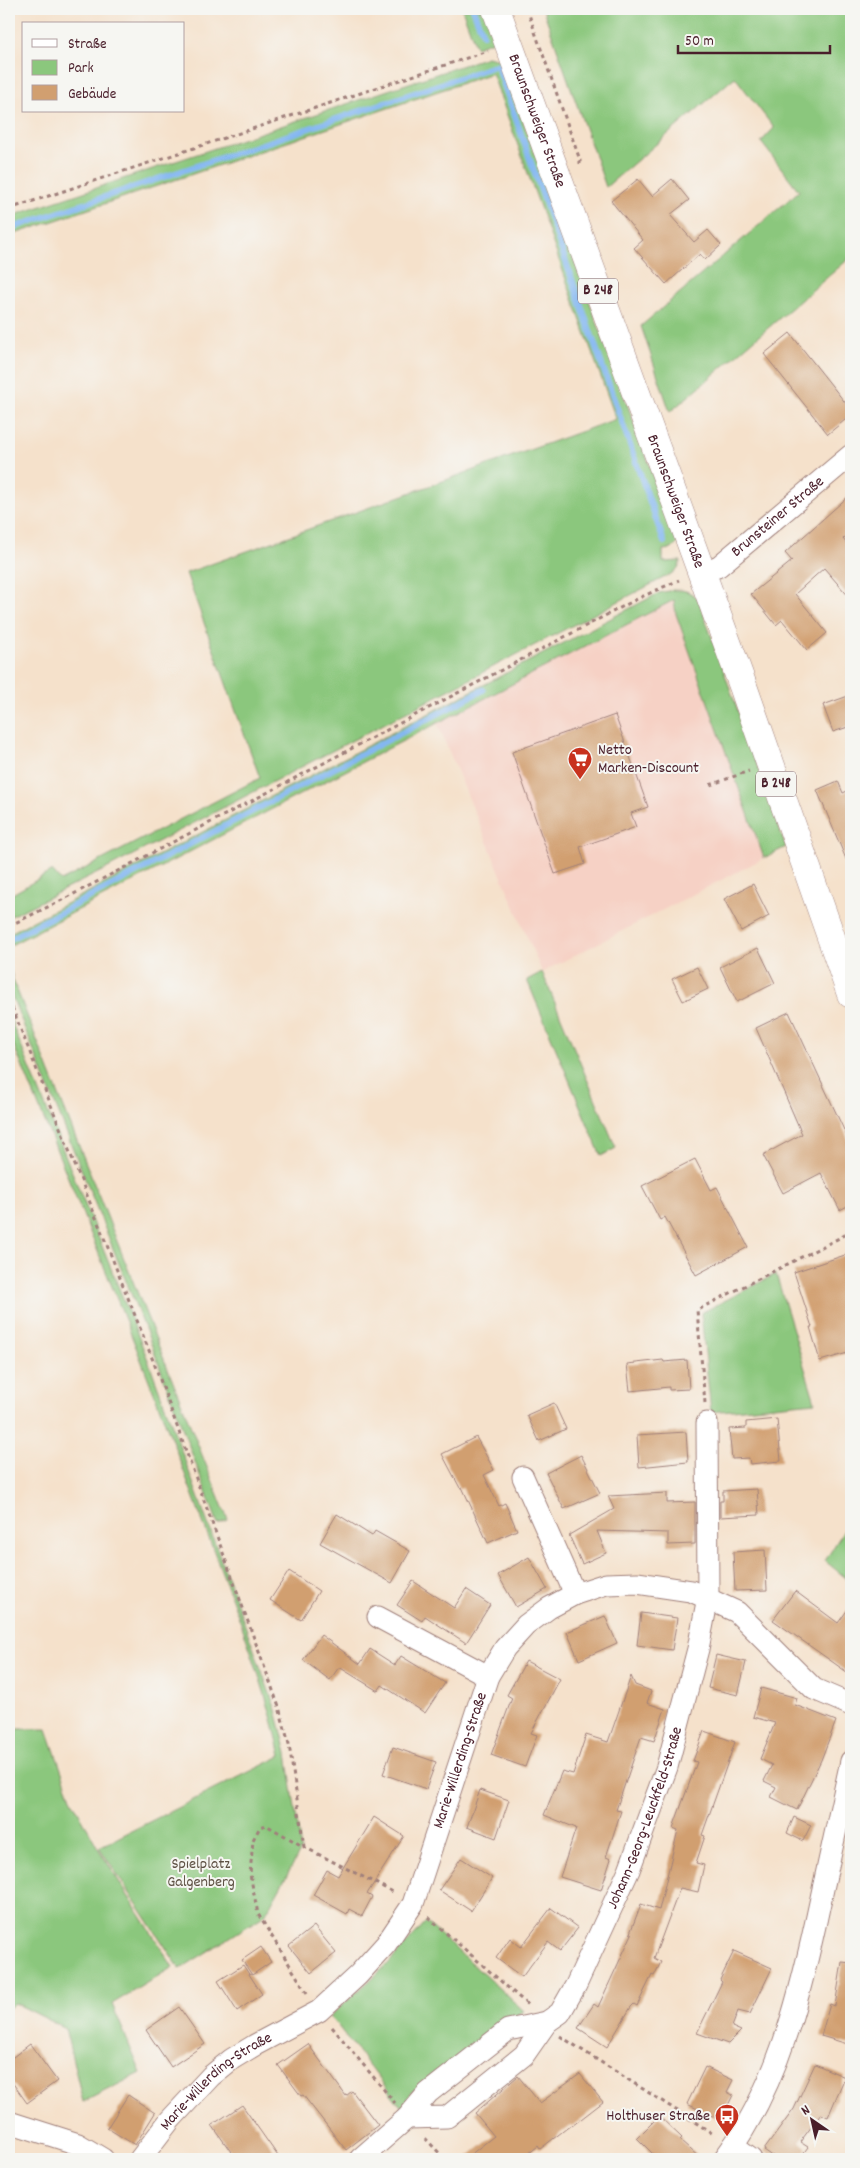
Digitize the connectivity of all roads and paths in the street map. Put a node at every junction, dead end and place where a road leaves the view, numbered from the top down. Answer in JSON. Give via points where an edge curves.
{"nodes":[{"id":1,"x":496,"y":9,"type":"edge"},
{"id":2,"x":510,"y":47,"type":"junction"},
{"id":3,"x":9,"y":209,"type":"edge"},
{"id":4,"x":851,"y":455,"type":"edge"},
{"id":5,"x":702,"y":574,"type":"junction"},
{"id":6,"x":9,"y":926,"type":"edge"},
{"id":7,"x":851,"y":994,"type":"edge"},
{"id":8,"x":9,"y":1000,"type":"edge"},
{"id":9,"x":851,"y":1232,"type":"edge"},
{"id":10,"x":707,"y":1423,"type":"joint"},
{"id":11,"x":523,"y":1477,"type":"dead end"},
{"id":12,"x":575,"y":1594,"type":"junction"},
{"id":13,"x":708,"y":1597,"type":"junction"},
{"id":14,"x":378,"y":1617,"type":"dead end"},
{"id":15,"x":488,"y":1676,"type":"junction"},
{"id":16,"x":851,"y":1705,"type":"edge"},
{"id":17,"x":851,"y":1761,"type":"edge"},
{"id":18,"x":266,"y":1825,"type":"dead end"},
{"id":19,"x":304,"y":1847,"type":"junction"},
{"id":20,"x":413,"y":1904,"type":"junction"},
{"id":21,"x":526,"y":2003,"type":"dead end"},
{"id":22,"x":547,"y":2022,"type":"junction"},
{"id":23,"x":562,"y":2038,"type":"dead end"},
{"id":24,"x":407,"y":2118,"type":"junction"},
{"id":25,"x":9,"y":2122,"type":"edge"},
{"id":26,"x":728,"y":2153,"type":"edge"},
{"id":27,"x":103,"y":2159,"type":"edge"},
{"id":28,"x":140,"y":2159,"type":"edge"},
{"id":29,"x":360,"y":2159,"type":"edge"},
{"id":30,"x":751,"y":2159,"type":"edge"}],
"edges":[{"from":1,"to":2,"type":"main road","name":"Braunschweiger Straße","number":"B 248"},
{"from":2,"to":3,"type":"path","via":[[471,55]]},
{"from":2,"to":5,"type":"main road","name":"Braunschweiger Straße","number":"B 248"},
{"from":4,"to":5,"type":"street","name":"Brunsteiner Straße","via":[[719,566]]},
{"from":5,"to":6,"type":"path","via":[[673,582],[639,598]]},
{"from":5,"to":7,"type":"main road","name":"Braunschweiger Straße","number":"B 248"},
{"from":8,"to":19,"type":"path","via":[[154,1363],[275,1698],[289,1744]]},
{"from":9,"to":10,"type":"path","via":[[697,1310]]},
{"from":10,"to":13,"type":"street","name":"Johann-Georg-Leuckfeld-Straße"},
{"from":11,"to":12,"type":"street"},
{"from":12,"to":13,"type":"street","name":"Marie-Willerding-Straße","via":[[606,1584],[637,1583],[691,1591]]},
{"from":12,"to":15,"type":"street","name":"Marie-Willerding-Straße","via":[[526,1625],[505,1648]]},
{"from":13,"to":16,"type":"street","name":"Marie-Willerding-Straße","via":[[737,1612],[814,1689]]},
{"from":13,"to":22,"type":"street","name":"Johann-Georg-Leuckfeld-Straße","via":[[667,1768],[629,1870],[576,1984],[560,2013]]},
{"from":14,"to":15,"type":"street"},
{"from":15,"to":20,"type":"street","name":"Marie-Willerding-Straße"},
{"from":17,"to":26,"type":"street","via":[[808,1958],[789,2026],[766,2084]]},
{"from":18,"to":19,"type":"path"},
{"from":19,"to":20,"type":"path"},
{"from":20,"to":21,"type":"path"},
{"from":20,"to":28,"type":"street","name":"Marie-Willerding-Straße","via":[[386,1944],[358,1975],[319,2011],[255,2045],[211,2076],[170,2120]]},
{"from":22,"to":24,"type":"street","via":[[508,2030],[428,2093]]},
{"from":22,"to":24,"type":"street","name":"Johann-Georg-Leuckfeld-Straße","via":[[524,2055],[447,2116]]},
{"from":23,"to":26,"type":"path"},
{"from":24,"to":29,"type":"street"},
{"from":25,"to":27,"type":"street","via":[[78,2144]]},
{"from":26,"to":30,"type":"street"}]}
